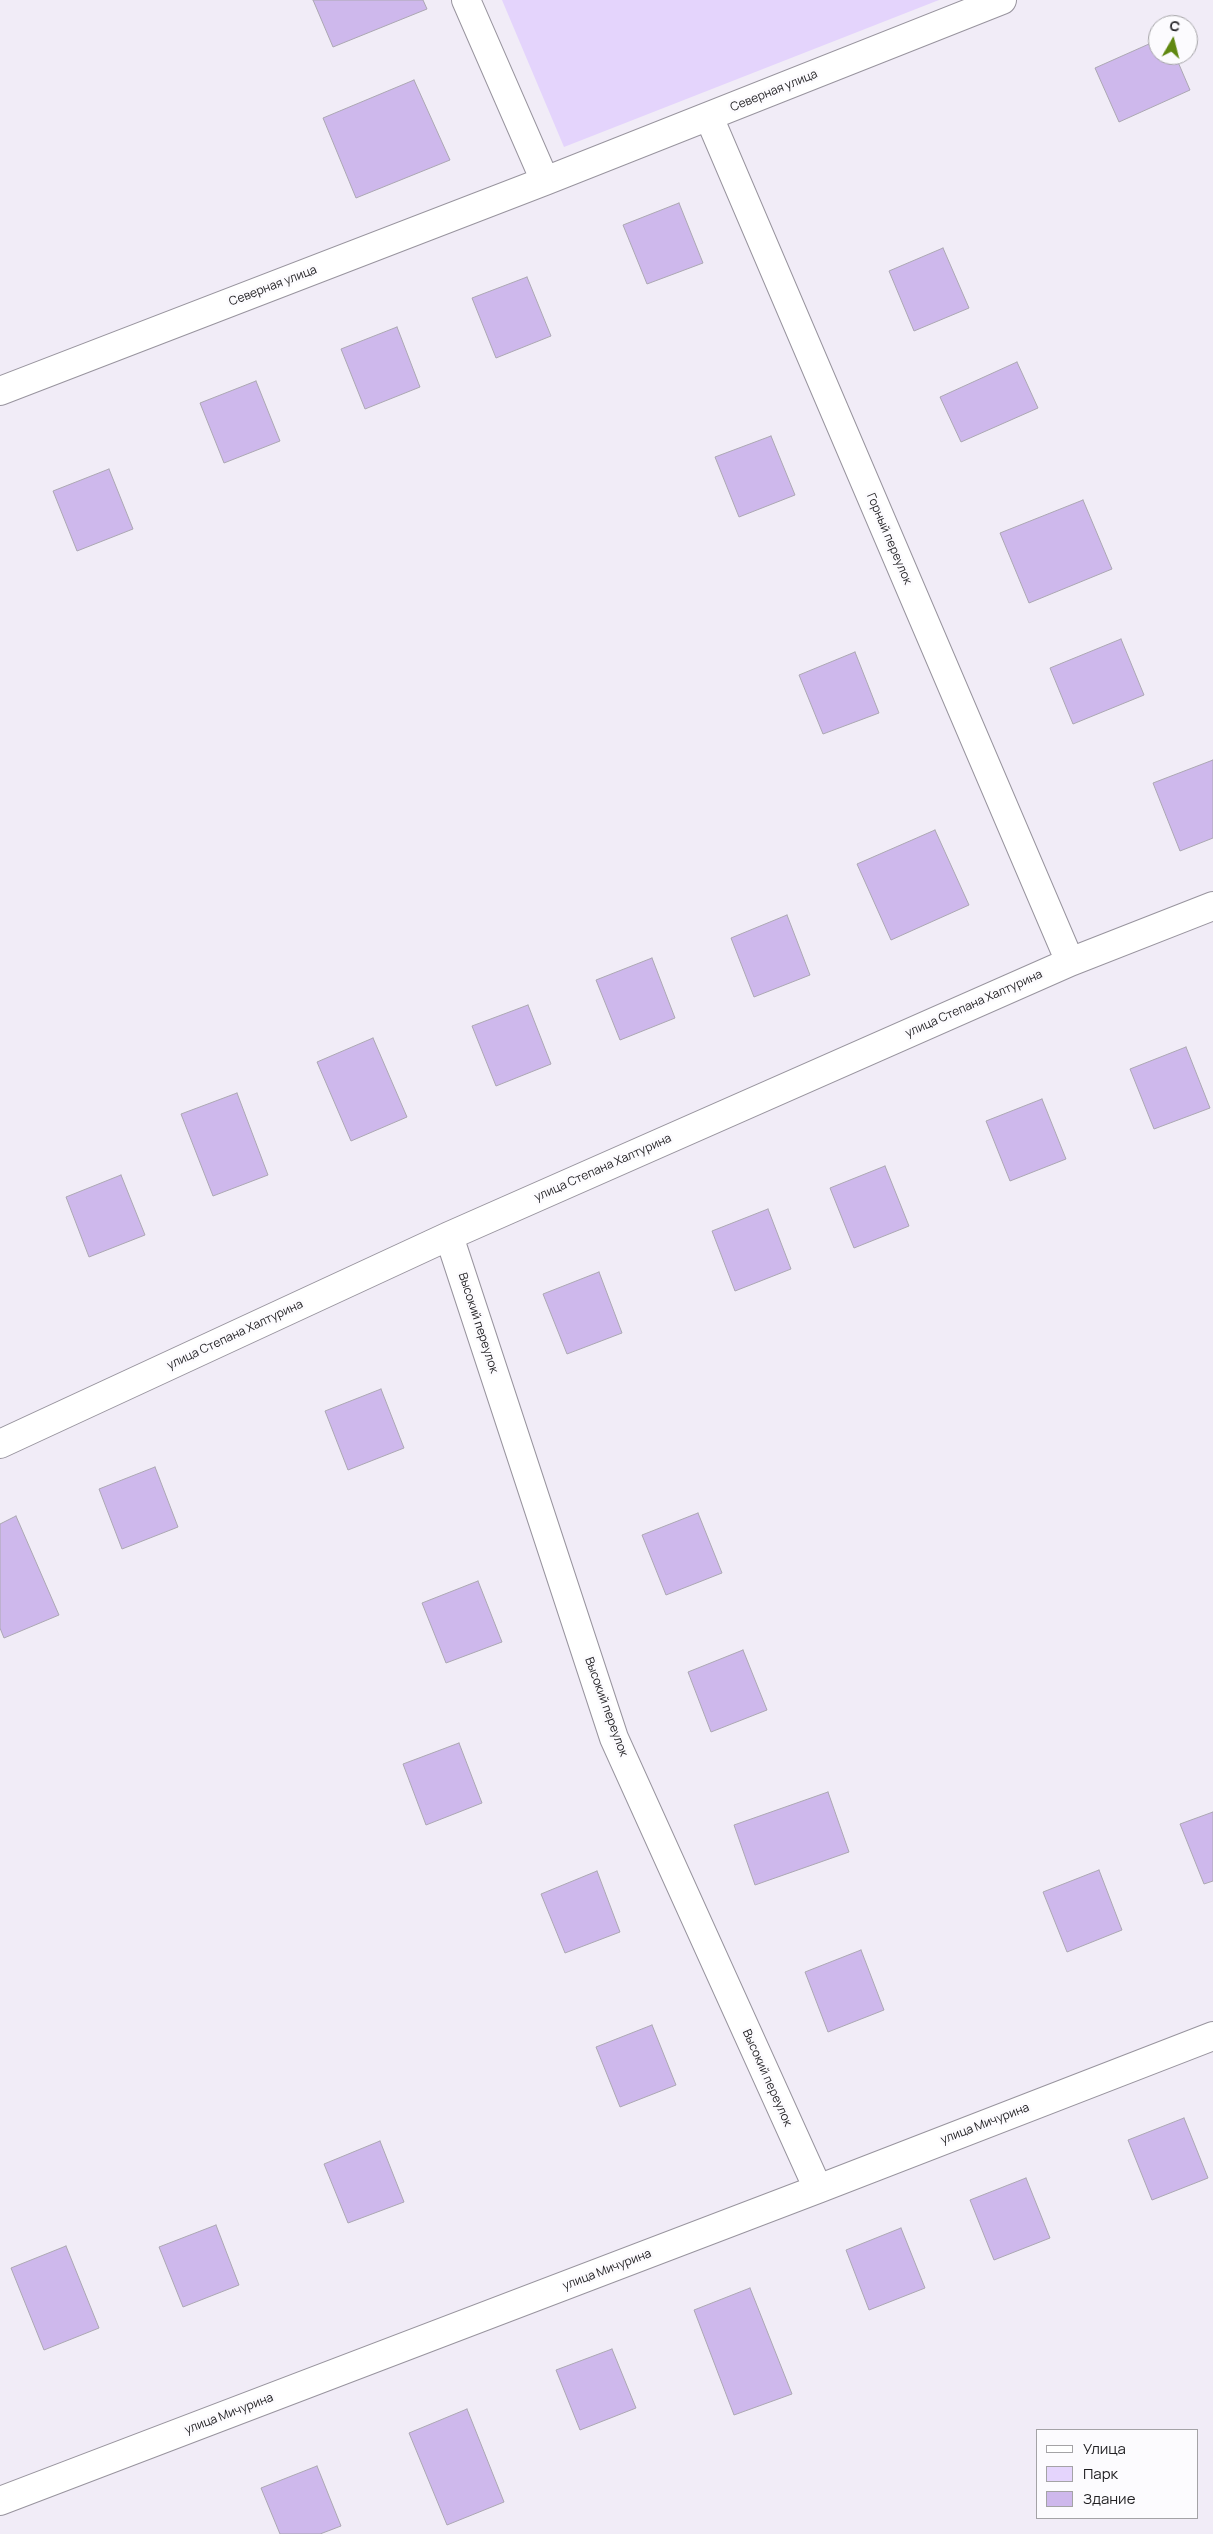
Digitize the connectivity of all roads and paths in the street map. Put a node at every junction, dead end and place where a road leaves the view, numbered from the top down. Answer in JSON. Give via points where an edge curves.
{"nodes":[{"id":1,"x":466,"y":0,"type":"edge"},
{"id":2,"x":1002,"y":0,"type":"edge"},
{"id":3,"x":709,"y":117,"type":"junction"},
{"id":4,"x":545,"y":181,"type":"junction"},
{"id":5,"x":0,"y":391,"type":"edge"},
{"id":6,"x":1213,"y":906,"type":"edge"},
{"id":7,"x":1070,"y":962,"type":"junction"},
{"id":8,"x":449,"y":1236,"type":"junction"},
{"id":9,"x":0,"y":1444,"type":"edge"},
{"id":10,"x":1213,"y":2036,"type":"edge"},
{"id":11,"x":818,"y":2190,"type":"junction"},
{"id":12,"x":0,"y":2501,"type":"edge"}],
"edges":[{"from":1,"to":4,"type":"street"},
{"from":2,"to":3,"type":"street","name":"Северная улица"},
{"from":3,"to":4,"type":"street","name":"Северная улица"},
{"from":3,"to":7,"type":"street","name":"Горный переулок"},
{"from":4,"to":5,"type":"street","name":"Северная улица"},
{"from":6,"to":7,"type":"street","name":"улица Степана Халтурина"},
{"from":7,"to":8,"type":"street","name":"улица Степана Халтурина"},
{"from":8,"to":9,"type":"street","name":"улица Степана Халтурина"},
{"from":8,"to":11,"type":"street","name":"Высокий переулок","via":[[614,1738]]},
{"from":10,"to":11,"type":"street","name":"улица Мичурина"},
{"from":11,"to":12,"type":"street","name":"улица Мичурина"}]}
